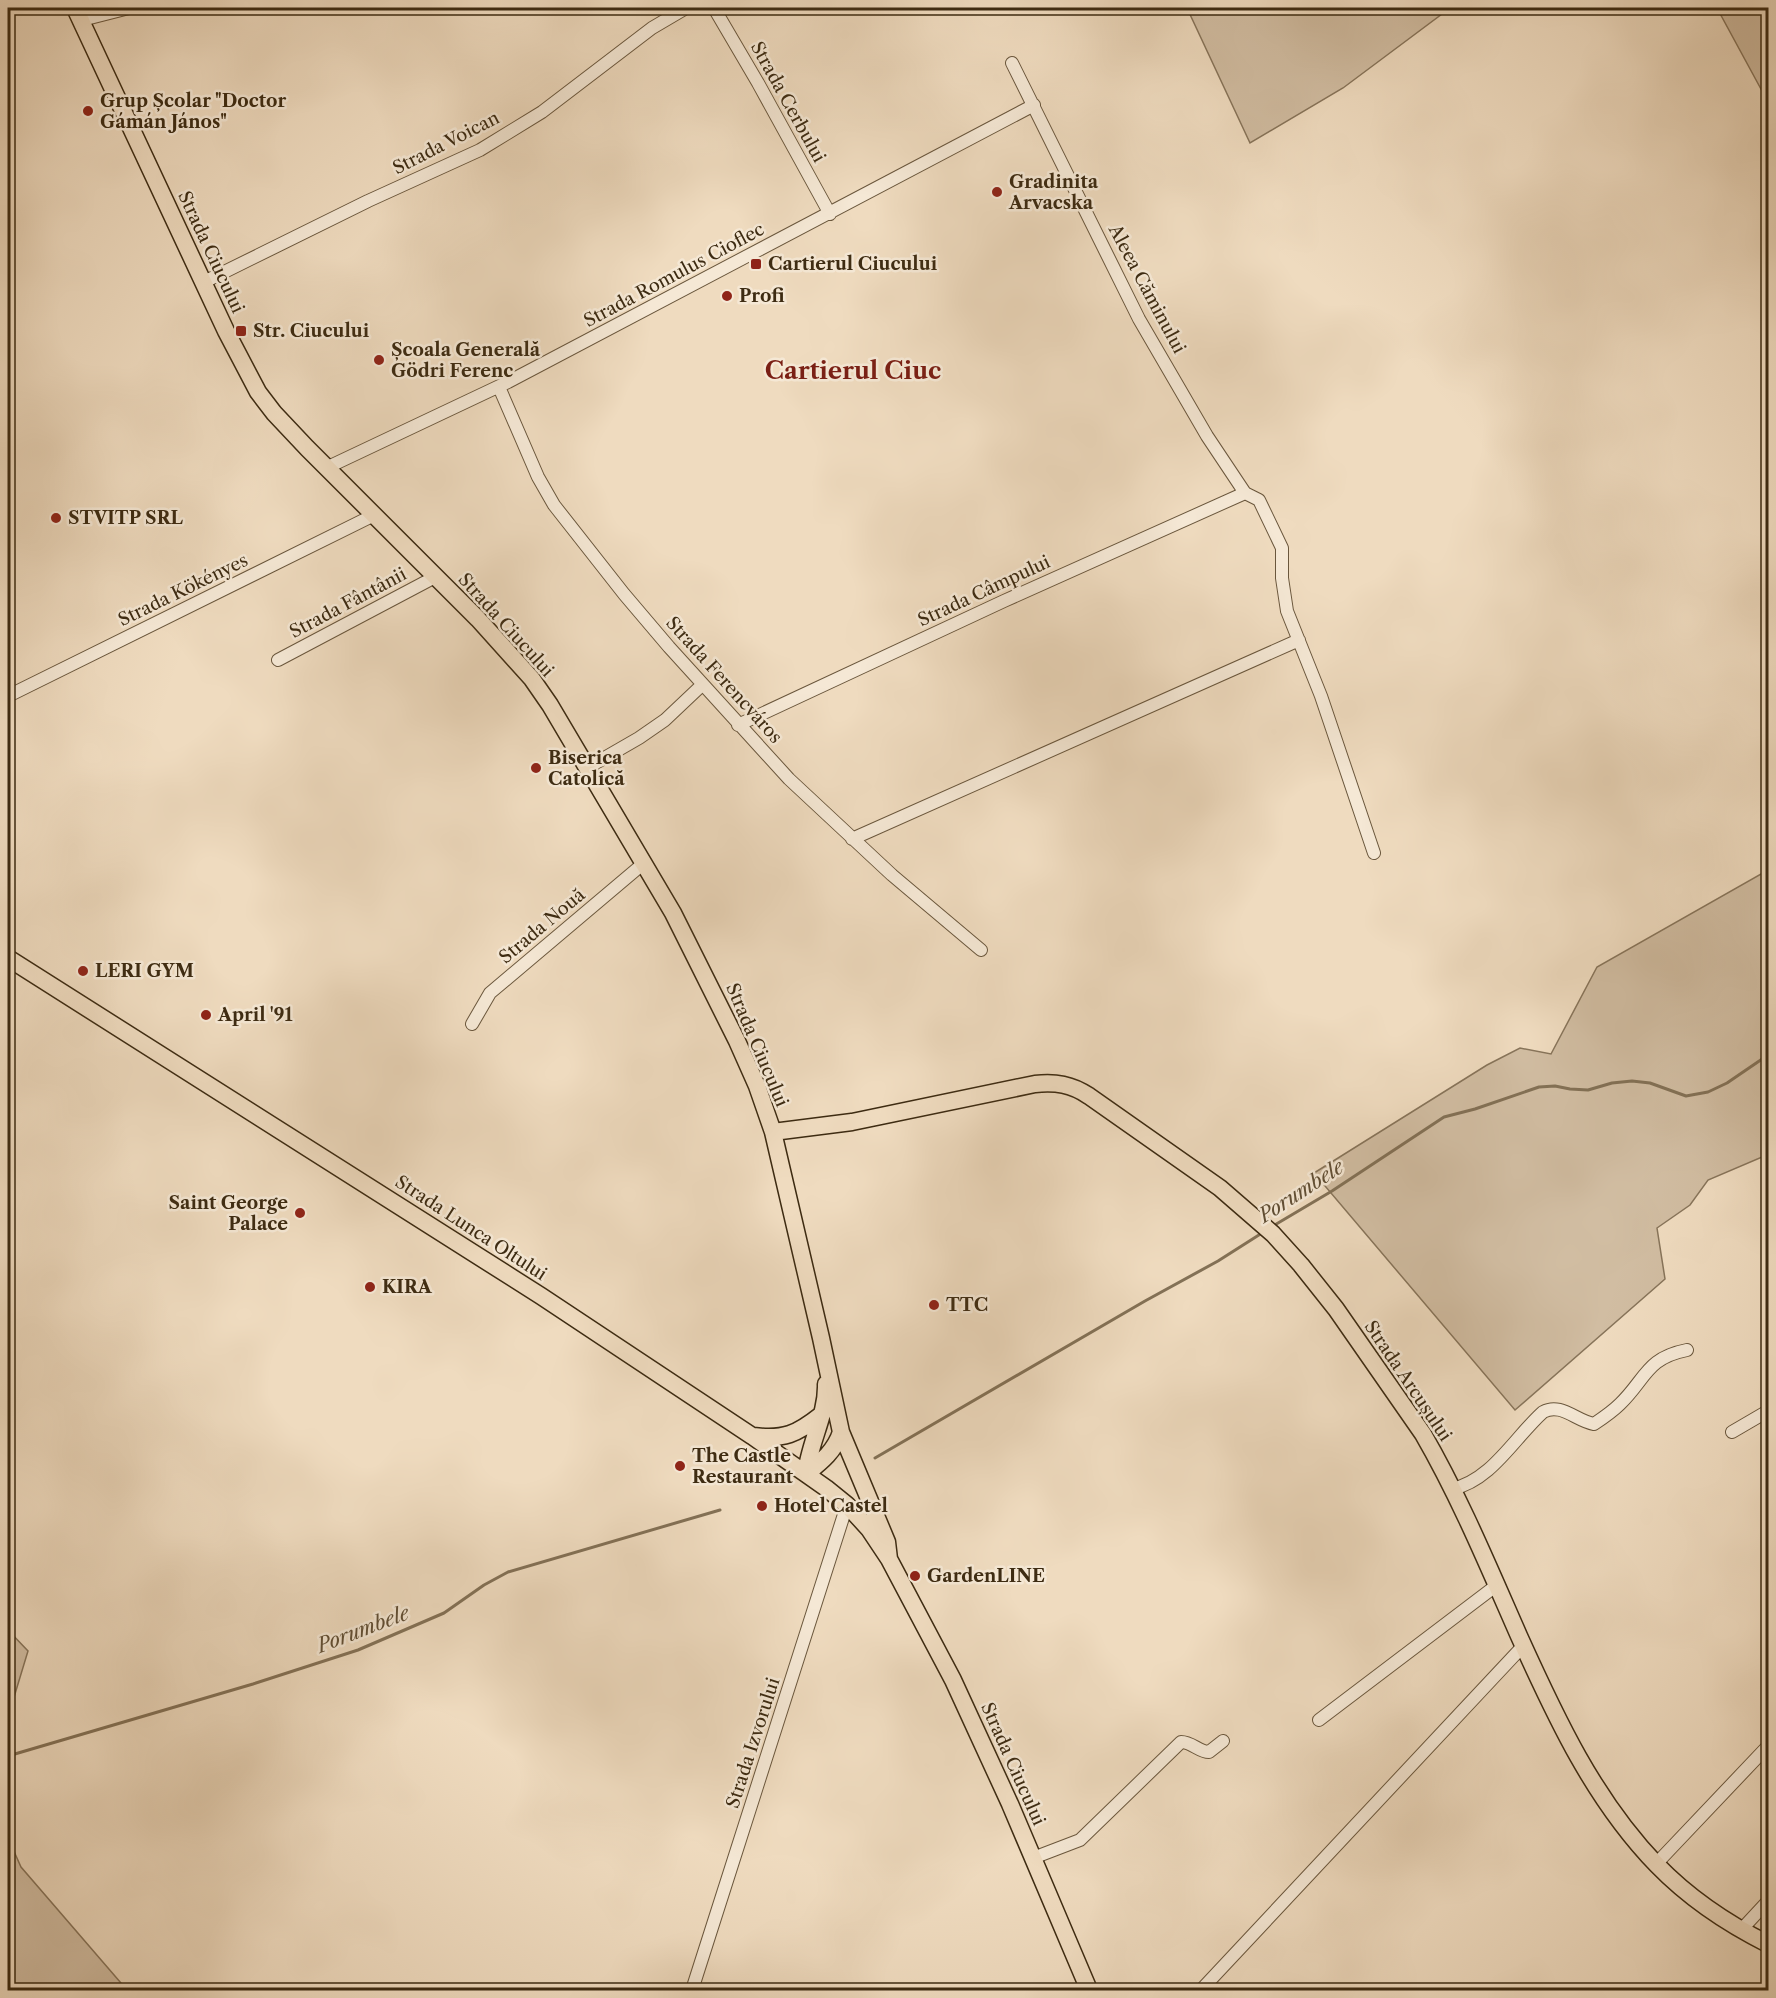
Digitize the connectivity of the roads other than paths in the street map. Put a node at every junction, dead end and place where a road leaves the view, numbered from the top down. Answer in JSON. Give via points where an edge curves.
{"nodes":[{"id":1,"x":129,"y":8,"type":"edge"},
{"id":2,"x":686,"y":8,"type":"edge"},
{"id":3,"x":714,"y":8,"type":"edge"},
{"id":4,"x":78,"y":14,"type":"edge"},
{"id":5,"x":1012,"y":63,"type":"dead end"},
{"id":6,"x":1034,"y":105,"type":"junction"},
{"id":7,"x":830,"y":214,"type":"junction"},
{"id":8,"x":204,"y":282,"type":"junction"},
{"id":9,"x":499,"y":387,"type":"junction"},
{"id":10,"x":326,"y":468,"type":"junction"},
{"id":11,"x":1245,"y":493,"type":"junction"},
{"id":12,"x":374,"y":515,"type":"junction"},
{"id":13,"x":435,"y":577,"type":"junction"},
{"id":14,"x":1299,"y":640,"type":"junction"},
{"id":15,"x":279,"y":660,"type":"dead end"},
{"id":16,"x":702,"y":685,"type":"junction"},
{"id":17,"x":8,"y":696,"type":"edge"},
{"id":18,"x":738,"y":725,"type":"junction"},
{"id":19,"x":587,"y":768,"type":"junction"},
{"id":20,"x":852,"y":839,"type":"junction"},
{"id":21,"x":1374,"y":853,"type":"dead end"},
{"id":22,"x":644,"y":863,"type":"junction"},
{"id":23,"x":981,"y":950,"type":"dead end"},
{"id":24,"x":8,"y":958,"type":"edge"},
{"id":25,"x":472,"y":1024,"type":"dead end"},
{"id":26,"x":773,"y":1132,"type":"junction"},
{"id":27,"x":1687,"y":1350,"type":"dead end"},
{"id":28,"x":825,"y":1355,"type":"junction"},
{"id":29,"x":1768,"y":1411,"type":"edge"},
{"id":30,"x":821,"y":1415,"type":"junction"},
{"id":31,"x":841,"y":1432,"type":"junction"},
{"id":32,"x":1732,"y":1432,"type":"dead end"},
{"id":33,"x":752,"y":1436,"type":"junction"},
{"id":34,"x":806,"y":1474,"type":"junction"},
{"id":35,"x":1452,"y":1489,"type":"junction"},
{"id":36,"x":847,"y":1505,"type":"junction"},
{"id":37,"x":890,"y":1559,"type":"junction"},
{"id":38,"x":1497,"y":1585,"type":"junction"},
{"id":39,"x":1524,"y":1645,"type":"junction"},
{"id":40,"x":1319,"y":1720,"type":"dead end"},
{"id":41,"x":1223,"y":1741,"type":"dead end"},
{"id":42,"x":1768,"y":1746,"type":"edge"},
{"id":43,"x":1033,"y":1858,"type":"junction"},
{"id":44,"x":1656,"y":1864,"type":"junction"},
{"id":45,"x":1768,"y":1901,"type":"edge"},
{"id":46,"x":1742,"y":1929,"type":"junction"},
{"id":47,"x":1768,"y":1944,"type":"edge"},
{"id":48,"x":692,"y":1990,"type":"edge"},
{"id":49,"x":1089,"y":1990,"type":"edge"},
{"id":50,"x":1201,"y":1990,"type":"edge"}],
"edges":[{"from":1,"to":4,"type":"street"},
{"from":2,"to":8,"type":"street","name":"Strada Voican","via":[[652,28],[542,112],[480,150]]},
{"from":3,"to":7,"type":"street","name":"Strada Cerbului"},
{"from":4,"to":8,"type":"main road","name":"Strada Ciucului"},
{"from":5,"to":6,"type":"street","name":"Aleea Căminului"},
{"from":6,"to":7,"type":"street","name":"Strada Romulus Cioflec"},
{"from":6,"to":11,"type":"street","name":"Aleea Căminului","via":[[1139,319]]},
{"from":7,"to":9,"type":"street","name":"Strada Romulus Cioflec"},
{"from":8,"to":10,"type":"main road","name":"Strada Ciucului","via":[[258,392]]},
{"from":9,"to":10,"type":"street","name":"Strada Romulus Cioflec"},
{"from":9,"to":16,"type":"street","name":"Strada Ferencváros","via":[[554,505]]},
{"from":10,"to":12,"type":"main road","name":"Strada Ciucului"},
{"from":11,"to":14,"type":"street","name":"Aleea Căminului","via":[[1259,500],[1282,548],[1287,611]]},
{"from":11,"to":18,"type":"street","name":"Strada Câmpului"},
{"from":12,"to":13,"type":"main road","name":"Strada Ciucului"},
{"from":12,"to":17,"type":"street","name":"Strada Kökényes"},
{"from":13,"to":15,"type":"street","name":"Strada Fântânii"},
{"from":13,"to":19,"type":"main road","name":"Strada Ciucului","via":[[532,679]]},
{"from":14,"to":20,"type":"street"},
{"from":14,"to":21,"type":"street","name":"Aleea Căminului"},
{"from":16,"to":18,"type":"street","name":"Strada Ferencváros"},
{"from":16,"to":19,"type":"street","via":[[665,720]]},
{"from":18,"to":20,"type":"street","name":"Strada Ferencváros"},
{"from":19,"to":22,"type":"main road","name":"Strada Ciucului"},
{"from":20,"to":23,"type":"street","name":"Strada Ferencváros"},
{"from":22,"to":25,"type":"street","name":"Strada Nouă","via":[[490,993]]},
{"from":22,"to":26,"type":"main road","name":"Strada Ciucului","via":[[692,948],[737,1041]]},
{"from":24,"to":33,"type":"main road","name":"Strada Lunca Oltului","via":[[420,1218]]},
{"from":26,"to":28,"type":"main road","name":"Strada Ciucului"},
{"from":26,"to":35,"type":"main road","name":"Strada Arcușului","via":[[852,1122],[1035,1084],[1074,1087],[1220,1188],[1273,1234],[1336,1309],[1407,1409]]},
{"from":27,"to":35,"type":"street","via":[[1659,1360],[1621,1404],[1594,1424],[1559,1409],[1543,1412],[1480,1477]]},
{"from":28,"to":30,"type":"main road","via":[[826,1392]]},
{"from":28,"to":31,"type":"main road"},
{"from":29,"to":32,"type":"street"},
{"from":30,"to":33,"type":"main road","via":[[783,1437]]},
{"from":30,"to":34,"type":"main road"},
{"from":31,"to":34,"type":"main road","via":[[831,1452]]},
{"from":31,"to":37,"type":"main road","via":[[887,1542]]},
{"from":33,"to":34,"type":"main road","name":"Strada Lunca Oltului"},
{"from":34,"to":36,"type":"main road","name":"Strada Lunca Oltului"},
{"from":35,"to":38,"type":"main road","name":"Strada Arcușului"},
{"from":36,"to":37,"type":"main road","name":"Strada Lunca Oltului"},
{"from":36,"to":48,"type":"street","name":"Strada Izvorului"},
{"from":37,"to":43,"type":"main road","name":"Strada Ciucului","via":[[963,1700]]},
{"from":38,"to":39,"type":"main road","name":"Strada Arcușului"},
{"from":38,"to":40,"type":"street"},
{"from":39,"to":44,"type":"main road","name":"Strada Arcușului","via":[[1562,1728],[1595,1786]]},
{"from":39,"to":50,"type":"street"},
{"from":41,"to":43,"type":"street","via":[[1209,1752],[1181,1742],[1080,1840]]},
{"from":42,"to":44,"type":"street"},
{"from":43,"to":49,"type":"main road","name":"Strada Ciucului"},
{"from":44,"to":46,"type":"main road","name":"Strada Arcușului","via":[[1691,1895]]},
{"from":45,"to":46,"type":"street"},
{"from":46,"to":47,"type":"main road","name":"Strada Arcușului"}]}
